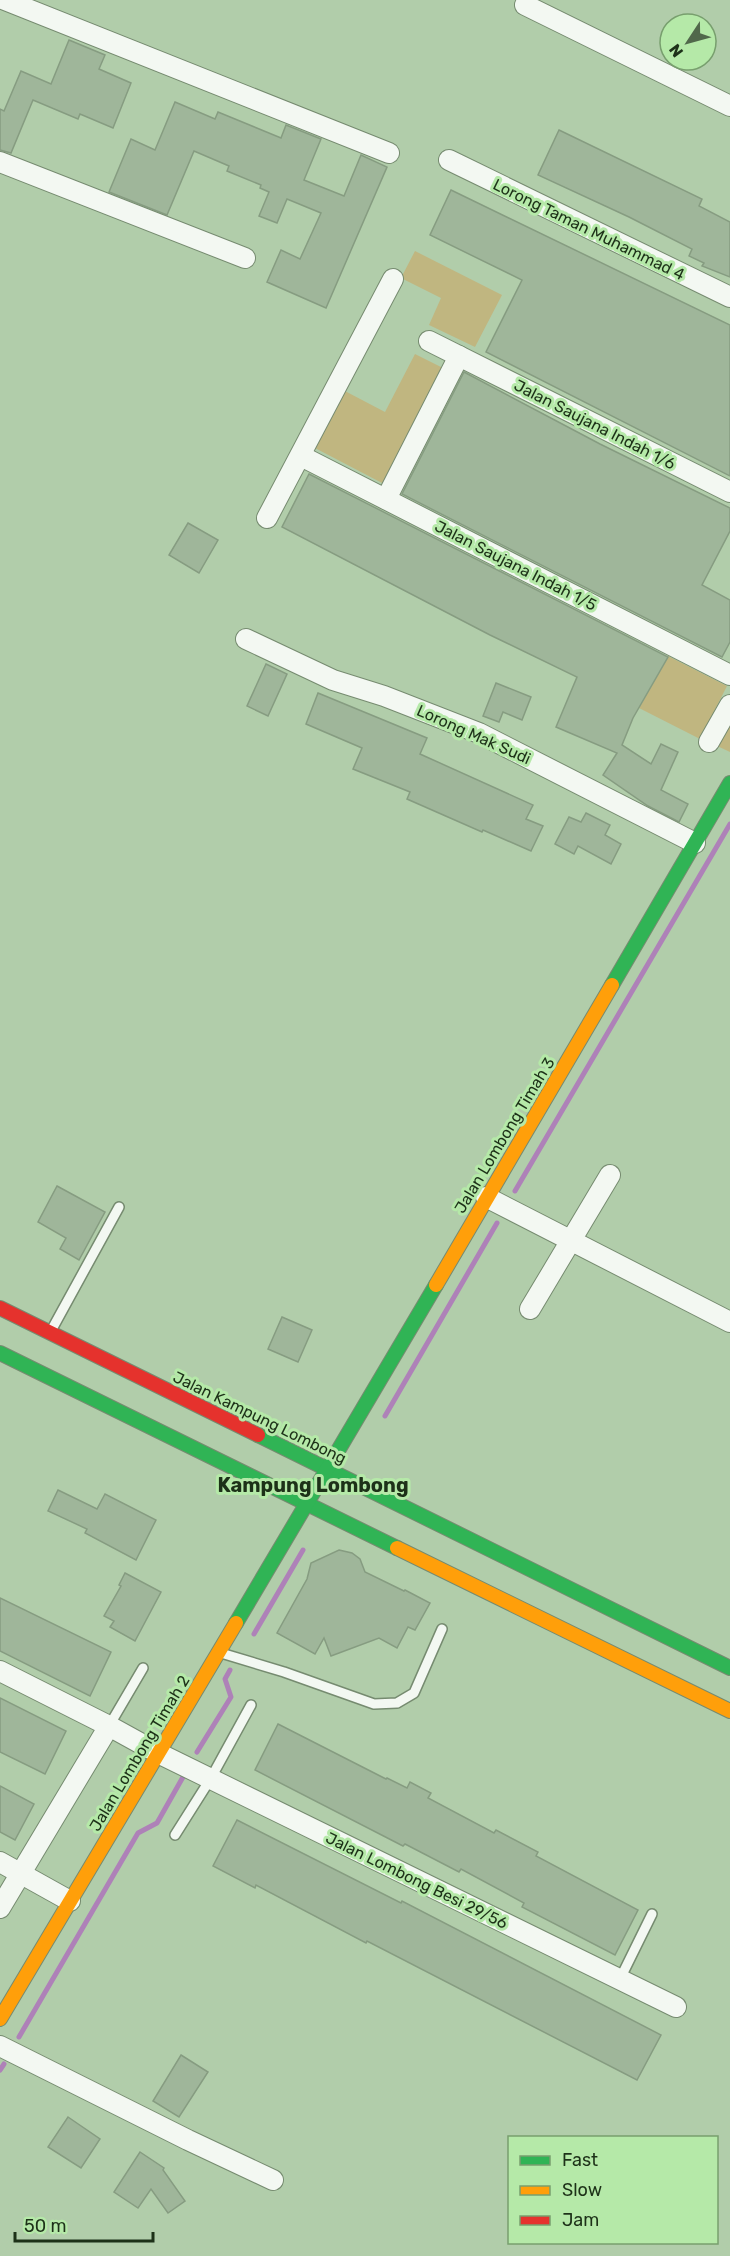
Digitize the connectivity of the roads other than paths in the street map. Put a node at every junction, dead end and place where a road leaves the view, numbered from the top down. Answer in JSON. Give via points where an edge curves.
{"nodes":[{"id":1,"x":5,"y":0,"type":"edge"},
{"id":2,"x":525,"y":5,"type":"dead end"},
{"id":3,"x":730,"y":106,"type":"edge"},
{"id":4,"x":389,"y":153,"type":"dead end"},
{"id":5,"x":449,"y":160,"type":"dead end"},
{"id":6,"x":0,"y":162,"type":"edge"},
{"id":7,"x":245,"y":258,"type":"dead end"},
{"id":8,"x":393,"y":279,"type":"dead end"},
{"id":9,"x":730,"y":297,"type":"edge"},
{"id":10,"x":429,"y":341,"type":"dead end"},
{"id":11,"x":459,"y":356,"type":"junction"},
{"id":12,"x":302,"y":456,"type":"junction"},
{"id":13,"x":730,"y":492,"type":"edge"},
{"id":14,"x":386,"y":499,"type":"junction"},
{"id":15,"x":267,"y":518,"type":"dead end"},
{"id":16,"x":246,"y":639,"type":"dead end"},
{"id":17,"x":730,"y":675,"type":"edge"},
{"id":18,"x":730,"y":705,"type":"edge"},
{"id":19,"x":709,"y":742,"type":"dead end"},
{"id":20,"x":730,"y":783,"type":"edge"},
{"id":21,"x":695,"y":843,"type":"junction"},
{"id":22,"x":610,"y":1175,"type":"dead end"},
{"id":23,"x":486,"y":1197,"type":"junction"},
{"id":24,"x":119,"y":1207,"type":"dead end"},
{"id":25,"x":571,"y":1240,"type":"junction"},
{"id":26,"x":0,"y":1308,"type":"edge"},
{"id":27,"x":530,"y":1309,"type":"dead end"},
{"id":28,"x":730,"y":1322,"type":"edge"},
{"id":29,"x":50,"y":1333,"type":"junction"},
{"id":30,"x":0,"y":1353,"type":"edge"},
{"id":31,"x":328,"y":1468,"type":"junction"},
{"id":32,"x":307,"y":1504,"type":"junction"},
{"id":33,"x":442,"y":1629,"type":"dead end"},
{"id":34,"x":218,"y":1652,"type":"junction"},
{"id":35,"x":143,"y":1668,"type":"dead end"},
{"id":36,"x":730,"y":1668,"type":"edge"},
{"id":37,"x":0,"y":1671,"type":"edge"},
{"id":38,"x":251,"y":1705,"type":"dead end"},
{"id":39,"x":730,"y":1711,"type":"edge"},
{"id":40,"x":109,"y":1726,"type":"junction"},
{"id":41,"x":158,"y":1753,"type":"junction"},
{"id":42,"x":211,"y":1778,"type":"junction"},
{"id":43,"x":175,"y":1835,"type":"dead end"},
{"id":44,"x":0,"y":1862,"type":"edge"},
{"id":45,"x":21,"y":1873,"type":"junction"},
{"id":46,"x":70,"y":1901,"type":"junction"},
{"id":47,"x":0,"y":1908,"type":"edge"},
{"id":48,"x":652,"y":1914,"type":"dead end"},
{"id":49,"x":620,"y":1979,"type":"junction"},
{"id":50,"x":676,"y":2007,"type":"dead end"},
{"id":51,"x":0,"y":2019,"type":"edge"},
{"id":52,"x":0,"y":2046,"type":"edge"},
{"id":53,"x":273,"y":2180,"type":"dead end"}],
"edges":[{"from":1,"to":4,"type":"street"},
{"from":2,"to":3,"type":"street"},
{"from":5,"to":9,"type":"street","name":"Lorong Taman Muhammad 4"},
{"from":6,"to":7,"type":"street"},
{"from":8,"to":12,"type":"street"},
{"from":10,"to":11,"type":"street","name":"Jalan Saujana Indah 1/6"},
{"from":11,"to":13,"type":"street","name":"Jalan Saujana Indah 1/6"},
{"from":11,"to":14,"type":"street"},
{"from":12,"to":14,"type":"street","name":"Jalan Saujana Indah 1/5"},
{"from":12,"to":15,"type":"street"},
{"from":14,"to":17,"type":"street","name":"Jalan Saujana Indah 1/5"},
{"from":16,"to":21,"type":"street","name":"Lorong Mak Sudi","via":[[333,680],[479,733]]},
{"from":18,"to":19,"type":"street"},
{"from":20,"to":21,"type":"street","name":"Jalan Lombong Timah 3"},
{"from":21,"to":23,"type":"street","name":"Jalan Lombong Timah 3"},
{"from":22,"to":25,"type":"street"},
{"from":23,"to":25,"type":"street"},
{"from":23,"to":31,"type":"street","name":"Jalan Lombong Timah 3"},
{"from":24,"to":29,"type":"lane"},
{"from":25,"to":27,"type":"street"},
{"from":25,"to":28,"type":"street"},
{"from":26,"to":29,"type":"street","name":"Jalan Kampung Lombong"},
{"from":29,"to":31,"type":"street","name":"Jalan Kampung Lombong"},
{"from":30,"to":32,"type":"street"},
{"from":31,"to":32,"type":"street","name":"Jalan Lombong Timah 3"},
{"from":31,"to":36,"type":"street","name":"Jalan Kampung Lombong"},
{"from":32,"to":34,"type":"street","name":"Jalan Lombong Timah 2"},
{"from":32,"to":39,"type":"street"},
{"from":33,"to":34,"type":"lane","via":[[414,1694],[397,1703],[374,1704]]},
{"from":34,"to":41,"type":"street","name":"Jalan Lombong Timah 2"},
{"from":35,"to":40,"type":"lane"},
{"from":37,"to":40,"type":"street","name":"Jalan Lombong Besi 29/56"},
{"from":38,"to":42,"type":"lane"},
{"from":40,"to":41,"type":"street","name":"Jalan Lombong Besi 29/56"},
{"from":40,"to":45,"type":"street"},
{"from":41,"to":42,"type":"street","name":"Jalan Lombong Besi 29/56"},
{"from":41,"to":46,"type":"street","name":"Jalan Lombong Timah 2"},
{"from":42,"to":43,"type":"lane"},
{"from":42,"to":49,"type":"street","name":"Jalan Lombong Besi 29/56"},
{"from":44,"to":45,"type":"street"},
{"from":45,"to":46,"type":"street"},
{"from":45,"to":47,"type":"street"},
{"from":46,"to":51,"type":"street","name":"Jalan Lombong Timah 2"},
{"from":48,"to":49,"type":"lane"},
{"from":49,"to":50,"type":"street","name":"Jalan Lombong Besi 29/56"},
{"from":52,"to":53,"type":"street"}]}
